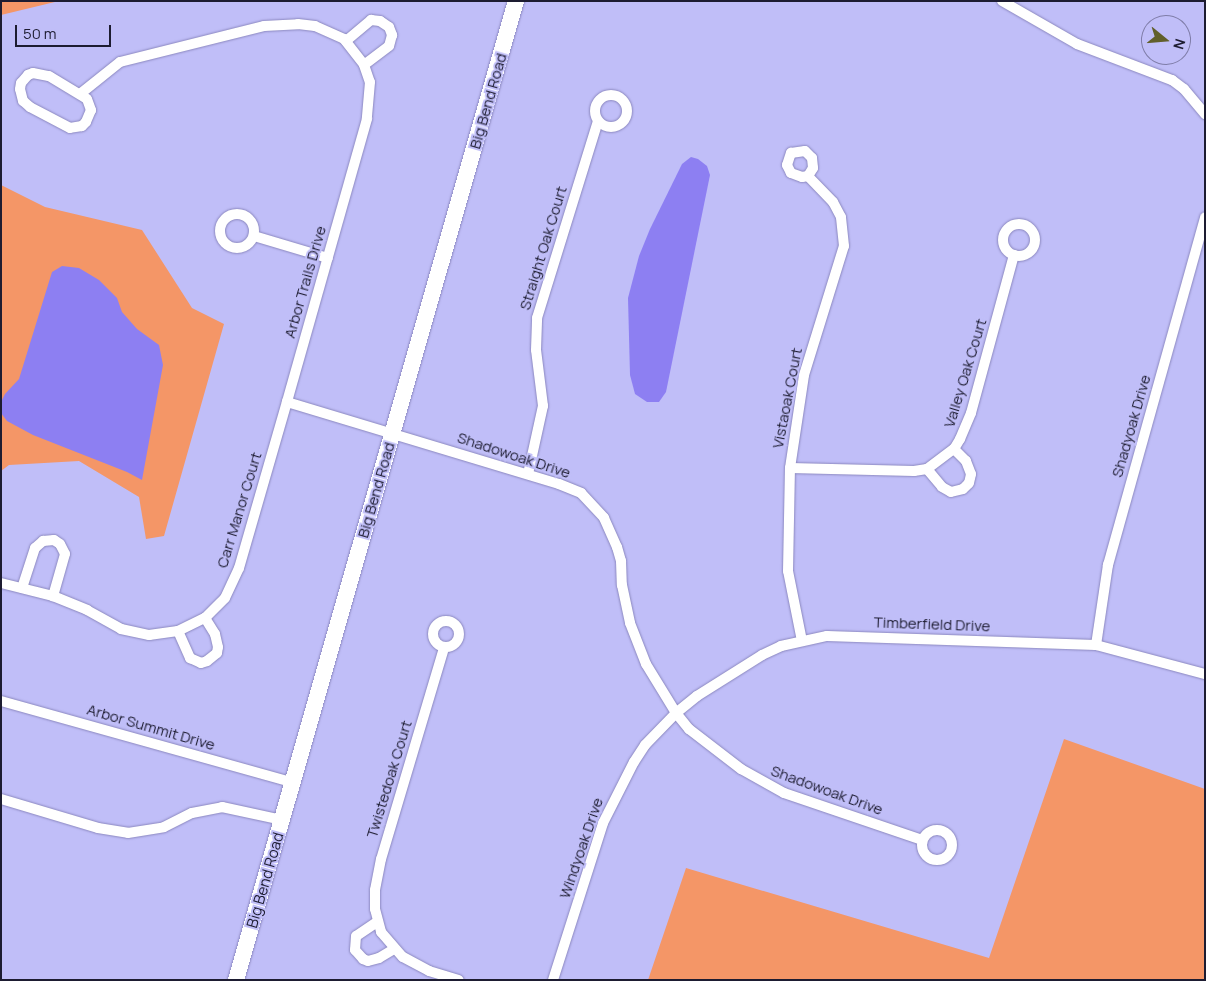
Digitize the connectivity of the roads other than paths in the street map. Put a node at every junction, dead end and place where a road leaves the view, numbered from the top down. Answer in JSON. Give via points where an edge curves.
{"nodes":[{"id":1,"x":516,"y":1,"type":"edge"},
{"id":2,"x":1002,"y":1,"type":"edge"},
{"id":3,"x":346,"y":41,"type":"junction"},
{"id":4,"x":364,"y":65,"type":"junction"},
{"id":5,"x":80,"y":94,"type":"junction"},
{"id":6,"x":1205,"y":96,"type":"edge"},
{"id":7,"x":1194,"y":99,"type":"junction"},
{"id":8,"x":1205,"y":114,"type":"edge"},
{"id":9,"x":598,"y":121,"type":"dead end"},
{"id":10,"x":808,"y":176,"type":"dead end"},
{"id":11,"x":1205,"y":217,"type":"edge"},
{"id":12,"x":254,"y":236,"type":"dead end"},
{"id":13,"x":1014,"y":255,"type":"dead end"},
{"id":14,"x":328,"y":258,"type":"junction"},
{"id":15,"x":287,"y":402,"type":"junction"},
{"id":16,"x":392,"y":432,"type":"junction"},
{"id":17,"x":954,"y":449,"type":"junction"},
{"id":18,"x":790,"y":468,"type":"junction"},
{"id":19,"x":927,"y":469,"type":"junction"},
{"id":20,"x":528,"y":474,"type":"junction"},
{"id":21,"x":1,"y":583,"type":"edge"},
{"id":22,"x":22,"y":588,"type":"junction"},
{"id":23,"x":53,"y":596,"type":"junction"},
{"id":24,"x":205,"y":618,"type":"junction"},
{"id":25,"x":178,"y":631,"type":"junction"},
{"id":26,"x":802,"y":641,"type":"junction"},
{"id":27,"x":1096,"y":645,"type":"junction"},
{"id":28,"x":444,"y":648,"type":"dead end"},
{"id":29,"x":1205,"y":674,"type":"edge"},
{"id":30,"x":1,"y":701,"type":"edge"},
{"id":31,"x":676,"y":713,"type":"junction"},
{"id":32,"x":292,"y":782,"type":"junction"},
{"id":33,"x":1,"y":799,"type":"edge"},
{"id":34,"x":282,"y":820,"type":"junction"},
{"id":35,"x":922,"y":840,"type":"dead end"},
{"id":36,"x":377,"y":922,"type":"junction"},
{"id":37,"x":394,"y":949,"type":"junction"},
{"id":38,"x":236,"y":980,"type":"edge"},
{"id":39,"x":459,"y":980,"type":"edge"},
{"id":40,"x":554,"y":980,"type":"edge"}],
"edges":[{"from":1,"to":16,"type":"main road","name":"Big Bend Road"},
{"from":2,"to":7,"type":"street","via":[[1077,44],[1172,80]]},
{"from":3,"to":4,"type":"street","name":"Arbor Trails Drive"},
{"from":3,"to":4,"type":"street","via":[[371,20],[380,20],[389,27],[392,35],[389,46]]},
{"from":3,"to":5,"type":"street","name":"Arbor Trails Drive","via":[[315,26],[264,26],[120,62]]},
{"from":4,"to":14,"type":"street","name":"Arbor Trails Drive","via":[[370,82],[367,119]]},
{"from":5,"to":5,"type":"street","via":[[40,73],[28,75],[20,89],[23,100],[30,107],[70,128],[82,126],[89,116],[90,104]]},
{"from":6,"to":7,"type":"street"},
{"from":7,"to":8,"type":"street"},
{"from":9,"to":20,"type":"street","name":"Straight Oak Court","via":[[536,318],[536,350],[543,406]]},
{"from":10,"to":18,"type":"street","name":"Vistaoak Court","via":[[833,202],[841,217],[844,246],[804,376]]},
{"from":11,"to":27,"type":"street","name":"Shadyoak Drive","via":[[1108,565]]},
{"from":12,"to":14,"type":"street"},
{"from":13,"to":17,"type":"street","name":"Valley Oak Court","via":[[971,413]]},
{"from":14,"to":15,"type":"street","name":"Arbor Trails Drive"},
{"from":15,"to":16,"type":"street"},
{"from":15,"to":24,"type":"street","name":"Carr Manor Court","via":[[239,568],[225,598]]},
{"from":16,"to":20,"type":"street","name":"Shadowoak Drive"},
{"from":16,"to":32,"type":"main road","name":"Big Bend Road"},
{"from":17,"to":19,"type":"street","name":"Valley Oak Court"},
{"from":17,"to":19,"type":"street","via":[[966,461],[971,474],[970,483],[963,489],[951,492],[942,487]]},
{"from":18,"to":19,"type":"street"},
{"from":18,"to":26,"type":"street","name":"Vistaoak Court","via":[[788,571]]},
{"from":20,"to":31,"type":"street","name":"Shadowoak Drive","via":[[580,493],[604,518],[621,561],[630,623],[646,664]]},
{"from":21,"to":22,"type":"street","name":"Carr Manor Court"},
{"from":22,"to":23,"type":"street","name":"Carr Manor Court"},
{"from":22,"to":23,"type":"street","via":[[35,548],[43,541],[54,540],[65,554]]},
{"from":23,"to":25,"type":"street","name":"Carr Manor Court","via":[[121,629],[149,635]]},
{"from":24,"to":25,"type":"street","name":"Carr Manor Court"},
{"from":24,"to":25,"type":"street","via":[[215,634],[218,647],[217,653],[207,661],[190,658]]},
{"from":26,"to":27,"type":"street","name":"Timberfield Drive","via":[[827,636]]},
{"from":26,"to":31,"type":"street","name":"Timberfield Drive","via":[[781,646],[743,666]]},
{"from":27,"to":29,"type":"street","name":"Timberfield Drive"},
{"from":28,"to":36,"type":"street","name":"Twistedoak Court","via":[[381,859],[375,890]]},
{"from":30,"to":32,"type":"street","name":"Arbor Summit Drive"},
{"from":31,"to":35,"type":"street","name":"Shadowoak Drive","via":[[690,729],[760,782],[806,802]]},
{"from":31,"to":40,"type":"street","name":"Windyoak Drive","via":[[634,762],[606,815]]},
{"from":32,"to":34,"type":"main road","name":"Big Bend Road"},
{"from":33,"to":34,"type":"street","via":[[98,828],[128,833],[164,827],[192,813],[222,806]]},
{"from":34,"to":38,"type":"main road","name":"Big Bend Road"},
{"from":36,"to":37,"type":"street","name":"Twistedoak Court"},
{"from":36,"to":37,"type":"street","via":[[356,936],[354,950],[368,961]]},
{"from":37,"to":39,"type":"street","name":"Twistedoak Court","via":[[414,964]]}]}
